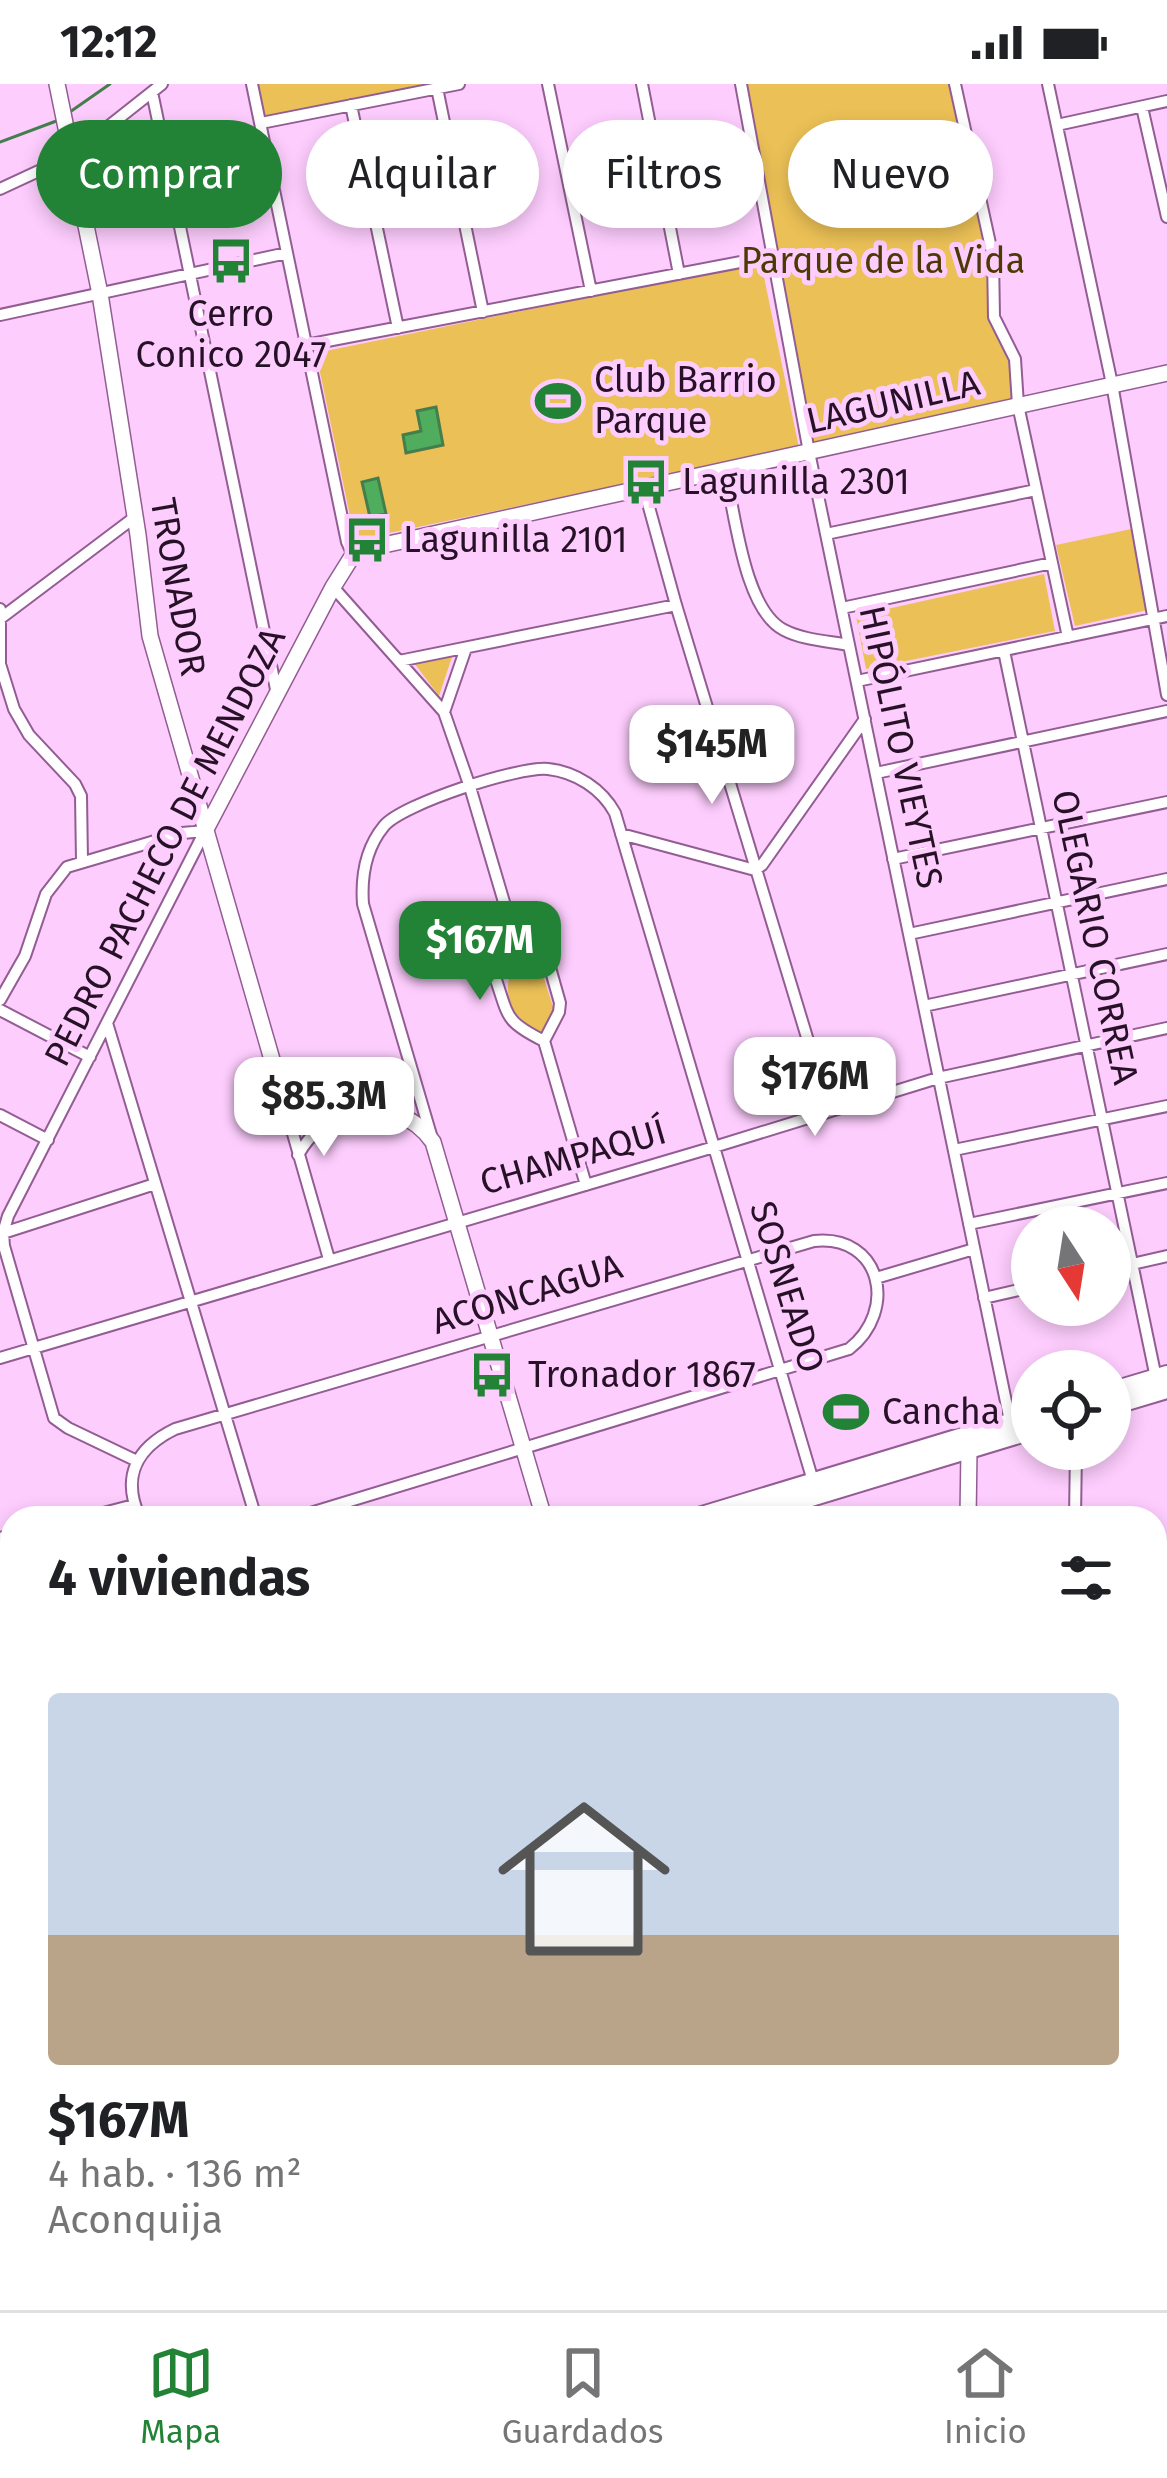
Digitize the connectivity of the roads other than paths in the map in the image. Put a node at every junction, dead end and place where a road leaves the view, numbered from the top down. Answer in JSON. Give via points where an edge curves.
{"nodes":[{"id":1,"x":57,"y":84,"type":"edge"},
{"id":2,"x":252,"y":84,"type":"edge"},
{"id":3,"x":459,"y":84,"type":"edge"},
{"id":4,"x":548,"y":84,"type":"edge"},
{"id":5,"x":643,"y":84,"type":"edge"},
{"id":6,"x":741,"y":84,"type":"edge"},
{"id":7,"x":955,"y":84,"type":"edge"},
{"id":8,"x":1048,"y":84,"type":"edge"},
{"id":9,"x":157,"y":88,"type":"edge"},
{"id":10,"x":437,"y":88,"type":"junction"},
{"id":11,"x":1167,"y":101,"type":"edge"},
{"id":12,"x":351,"y":105,"type":"junction"},
{"id":13,"x":1142,"y":107,"type":"junction"},
{"id":14,"x":64,"y":120,"type":"edge"},
{"id":15,"x":116,"y":120,"type":"edge"},
{"id":16,"x":260,"y":120,"type":"edge"},
{"id":17,"x":276,"y":120,"type":"edge"},
{"id":18,"x":1057,"y":125,"type":"junction"},
{"id":19,"x":36,"y":172,"type":"edge"},
{"id":20,"x":0,"y":189,"type":"edge"},
{"id":21,"x":1167,"y":217,"type":"edge"},
{"id":22,"x":86,"y":228,"type":"edge"},
{"id":23,"x":282,"y":228,"type":"edge"},
{"id":24,"x":287,"y":253,"type":"junction"},
{"id":25,"x":772,"y":256,"type":"junction"},
{"id":26,"x":680,"y":274,"type":"junction"},
{"id":27,"x":190,"y":275,"type":"junction"},
{"id":28,"x":591,"y":291,"type":"junction"},
{"id":29,"x":100,"y":294,"type":"junction"},
{"id":30,"x":483,"y":311,"type":"junction"},
{"id":31,"x":0,"y":315,"type":"edge"},
{"id":32,"x":398,"y":328,"type":"junction"},
{"id":33,"x":306,"y":345,"type":"junction"},
{"id":34,"x":1167,"y":373,"type":"edge"},
{"id":35,"x":1112,"y":384,"type":"junction"},
{"id":36,"x":1018,"y":405,"type":"junction"},
{"id":37,"x":809,"y":452,"type":"junction"},
{"id":38,"x":725,"y":471,"type":"junction"},
{"id":39,"x":644,"y":489,"type":"junction"},
{"id":40,"x":1036,"y":490,"type":"junction"},
{"id":41,"x":135,"y":518,"type":"junction"},
{"id":42,"x":826,"y":535,"type":"junction"},
{"id":43,"x":353,"y":555,"type":"junction"},
{"id":44,"x":1052,"y":563,"type":"junction"},
{"id":45,"x":333,"y":587,"type":"junction"},
{"id":46,"x":676,"y":605,"type":"junction"},
{"id":47,"x":842,"y":608,"type":"junction"},
{"id":48,"x":0,"y":609,"type":"edge"},
{"id":49,"x":1,"y":618,"type":"edge"},
{"id":50,"x":1161,"y":618,"type":"edge"},
{"id":51,"x":1068,"y":637,"type":"junction"},
{"id":52,"x":850,"y":645,"type":"junction"},
{"id":53,"x":466,"y":648,"type":"junction"},
{"id":54,"x":1004,"y":651,"type":"junction"},
{"id":55,"x":399,"y":662,"type":"junction"},
{"id":56,"x":0,"y":665,"type":"edge"},
{"id":57,"x":857,"y":681,"type":"junction"},
{"id":58,"x":1167,"y":694,"type":"edge"},
{"id":59,"x":277,"y":695,"type":"junction"},
{"id":60,"x":1167,"y":711,"type":"edge"},
{"id":61,"x":444,"y":712,"type":"junction"},
{"id":62,"x":865,"y":719,"type":"junction"},
{"id":63,"x":1023,"y":741,"type":"junction"},
{"id":64,"x":876,"y":773,"type":"junction"},
{"id":65,"x":470,"y":787,"type":"junction"},
{"id":66,"x":1167,"y":802,"type":"edge"},
{"id":67,"x":1041,"y":828,"type":"junction"},
{"id":68,"x":205,"y":831,"type":"junction"},
{"id":69,"x":621,"y":834,"type":"junction"},
{"id":70,"x":893,"y":859,"type":"junction"},
{"id":71,"x":82,"y":860,"type":"junction"},
{"id":72,"x":755,"y":870,"type":"junction"},
{"id":73,"x":1167,"y":879,"type":"edge"},
{"id":74,"x":1057,"y":903,"type":"junction"},
{"id":75,"x":909,"y":934,"type":"junction"},
{"id":76,"x":514,"y":936,"type":"junction"},
{"id":77,"x":1167,"y":954,"type":"edge"},
{"id":78,"x":1072,"y":974,"type":"junction"},
{"id":79,"x":0,"y":1000,"type":"edge"},
{"id":80,"x":924,"y":1006,"type":"junction"},
{"id":81,"x":0,"y":1010,"type":"edge"},
{"id":82,"x":107,"y":1023,"type":"junction"},
{"id":83,"x":1167,"y":1028,"type":"edge"},
{"id":84,"x":544,"y":1041,"type":"junction"},
{"id":85,"x":1087,"y":1045,"type":"junction"},
{"id":86,"x":90,"y":1057,"type":"junction"},
{"id":87,"x":275,"y":1070,"type":"junction"},
{"id":88,"x":938,"y":1078,"type":"junction"},
{"id":89,"x":414,"y":1079,"type":"junction"},
{"id":90,"x":1167,"y":1106,"type":"edge"},
{"id":91,"x":829,"y":1110,"type":"junction"},
{"id":92,"x":362,"y":1111,"type":"junction"},
{"id":93,"x":0,"y":1115,"type":"edge"},
{"id":94,"x":1102,"y":1120,"type":"junction"},
{"id":95,"x":48,"y":1140,"type":"junction"},
{"id":96,"x":433,"y":1142,"type":"junction"},
{"id":97,"x":714,"y":1147,"type":"junction"},
{"id":98,"x":954,"y":1150,"type":"junction"},
{"id":99,"x":298,"y":1155,"type":"junction"},
{"id":100,"x":1167,"y":1183,"type":"edge"},
{"id":101,"x":155,"y":1184,"type":"junction"},
{"id":102,"x":586,"y":1184,"type":"junction"},
{"id":103,"x":1117,"y":1193,"type":"junction"},
{"id":104,"x":457,"y":1222,"type":"junction"},
{"id":105,"x":969,"y":1224,"type":"junction"},
{"id":106,"x":2,"y":1234,"type":"edge"},
{"id":107,"x":974,"y":1249,"type":"junction"},
{"id":108,"x":1167,"y":1256,"type":"edge"},
{"id":109,"x":328,"y":1259,"type":"junction"},
{"id":110,"x":747,"y":1259,"type":"junction"},
{"id":111,"x":1132,"y":1264,"type":"junction"},
{"id":112,"x":876,"y":1278,"type":"junction"},
{"id":113,"x":1011,"y":1292,"type":"edge"},
{"id":114,"x":984,"y":1298,"type":"junction"},
{"id":115,"x":191,"y":1302,"type":"junction"},
{"id":116,"x":491,"y":1336,"type":"junction"},
{"id":117,"x":32,"y":1348,"type":"junction"},
{"id":118,"x":0,"y":1358,"type":"edge"},
{"id":119,"x":780,"y":1370,"type":"junction"},
{"id":120,"x":1163,"y":1380,"type":"edge"},
{"id":121,"x":1131,"y":1387,"type":"edge"},
{"id":122,"x":1131,"y":1396,"type":"edge"},
{"id":123,"x":225,"y":1414,"type":"junction"},
{"id":124,"x":1010,"y":1421,"type":"joint"},
{"id":125,"x":976,"y":1431,"type":"junction"},
{"id":126,"x":1011,"y":1437,"type":"edge"},
{"id":127,"x":524,"y":1448,"type":"junction"},
{"id":128,"x":969,"y":1450,"type":"junction"},
{"id":129,"x":137,"y":1462,"type":"junction"},
{"id":130,"x":1076,"y":1470,"type":"edge"},
{"id":131,"x":813,"y":1481,"type":"junction"},
{"id":132,"x":134,"y":1505,"type":"joint"},
{"id":133,"x":130,"y":1506,"type":"edge"},
{"id":134,"x":252,"y":1506,"type":"edge"},
{"id":135,"x":333,"y":1506,"type":"edge"},
{"id":136,"x":541,"y":1506,"type":"edge"},
{"id":137,"x":731,"y":1506,"type":"edge"},
{"id":138,"x":785,"y":1506,"type":"edge"},
{"id":139,"x":968,"y":1506,"type":"edge"},
{"id":140,"x":1075,"y":1506,"type":"edge"}],
"edges":[{"from":1,"to":14,"type":"main road","name":"TRONADOR"},
{"from":2,"to":16,"type":"street"},
{"from":3,"to":10,"type":"street"},
{"from":4,"to":28,"type":"street"},
{"from":5,"to":26,"type":"street"},
{"from":6,"to":25,"type":"street","name":"HIPÓLITO VIEYTES"},
{"from":7,"to":36,"type":"street","via":[[993,257],[994,317],[1016,359]]},
{"from":8,"to":18,"type":"street"},
{"from":9,"to":15,"type":"street"},
{"from":9,"to":27,"type":"street"},
{"from":10,"to":12,"type":"street"},
{"from":10,"to":30,"type":"street"},
{"from":11,"to":13,"type":"street"},
{"from":12,"to":17,"type":"street"},
{"from":12,"to":32,"type":"street"},
{"from":13,"to":18,"type":"street"},
{"from":13,"to":21,"type":"street"},
{"from":18,"to":35,"type":"street"},
{"from":19,"to":20,"type":"street"},
{"from":22,"to":29,"type":"main road","name":"TRONADOR"},
{"from":23,"to":24,"type":"street"},
{"from":24,"to":27,"type":"street"},
{"from":24,"to":33,"type":"street"},
{"from":25,"to":26,"type":"street"},
{"from":25,"to":37,"type":"street","name":"HIPÓLITO VIEYTES"},
{"from":26,"to":28,"type":"street"},
{"from":27,"to":29,"type":"street"},
{"from":27,"to":59,"type":"street"},
{"from":28,"to":30,"type":"street"},
{"from":29,"to":31,"type":"street"},
{"from":29,"to":41,"type":"main road","name":"TRONADOR"},
{"from":30,"to":32,"type":"street"},
{"from":32,"to":33,"type":"street"},
{"from":33,"to":43,"type":"street"},
{"from":34,"to":35,"type":"main road","name":"LAGUNILLA"},
{"from":35,"to":36,"type":"main road","name":"LAGUNILLA"},
{"from":35,"to":50,"type":"street"},
{"from":36,"to":37,"type":"main road","name":"LAGUNILLA"},
{"from":36,"to":40,"type":"street"},
{"from":37,"to":38,"type":"main road","name":"LAGUNILLA"},
{"from":37,"to":42,"type":"street","name":"HIPÓLITO VIEYTES"},
{"from":38,"to":39,"type":"main road","name":"LAGUNILLA"},
{"from":38,"to":52,"type":"street","via":[[752,591],[766,615],[798,635]]},
{"from":39,"to":43,"type":"main road","name":"LAGUNILLA"},
{"from":39,"to":46,"type":"street"},
{"from":40,"to":42,"type":"street"},
{"from":40,"to":44,"type":"street"},
{"from":41,"to":49,"type":"street"},
{"from":41,"to":68,"type":"main road","name":"TRONADOR","via":[[150,636]]},
{"from":42,"to":47,"type":"street","name":"HIPÓLITO VIEYTES"},
{"from":43,"to":45,"type":"main road","name":"PEDRO PACHECO DE MENDOZA"},
{"from":44,"to":47,"type":"street"},
{"from":44,"to":51,"type":"street"},
{"from":45,"to":55,"type":"street"},
{"from":45,"to":59,"type":"main road","name":"PEDRO PACHECO DE MENDOZA"},
{"from":46,"to":53,"type":"street"},
{"from":46,"to":72,"type":"street"},
{"from":47,"to":52,"type":"street","name":"HIPÓLITO VIEYTES"},
{"from":48,"to":49,"type":"street"},
{"from":49,"to":56,"type":"street"},
{"from":50,"to":51,"type":"street"},
{"from":50,"to":58,"type":"street"},
{"from":51,"to":54,"type":"street"},
{"from":52,"to":57,"type":"street","name":"HIPÓLITO VIEYTES"},
{"from":53,"to":55,"type":"street"},
{"from":53,"to":61,"type":"street"},
{"from":54,"to":57,"type":"street"},
{"from":54,"to":63,"type":"street","name":"OLEGARIO CORREA"},
{"from":55,"to":61,"type":"street"},
{"from":56,"to":71,"type":"street","via":[[21,723],[79,790]]},
{"from":57,"to":62,"type":"street","name":"HIPÓLITO VIEYTES"},
{"from":59,"to":68,"type":"main road","name":"PEDRO PACHECO DE MENDOZA"},
{"from":60,"to":63,"type":"street"},
{"from":61,"to":65,"type":"street"},
{"from":62,"to":64,"type":"street","name":"HIPÓLITO VIEYTES"},
{"from":62,"to":72,"type":"street"},
{"from":63,"to":64,"type":"street"},
{"from":63,"to":67,"type":"street","name":"OLEGARIO CORREA"},
{"from":64,"to":70,"type":"street","name":"HIPÓLITO VIEYTES"},
{"from":65,"to":69,"type":"street","name":"SOSNEADO","via":[[531,770],[567,773],[604,796]]},
{"from":65,"to":76,"type":"street"},
{"from":65,"to":89,"type":"street","name":"SOSNEADO","via":[[394,816],[364,866],[363,904]]},
{"from":66,"to":67,"type":"street"},
{"from":67,"to":70,"type":"street"},
{"from":67,"to":74,"type":"street","name":"OLEGARIO CORREA"},
{"from":68,"to":71,"type":"street"},
{"from":68,"to":82,"type":"street","name":"PEDRO PACHECO DE MENDOZA"},
{"from":68,"to":87,"type":"main road","name":"TRONADOR"},
{"from":69,"to":72,"type":"street"},
{"from":69,"to":97,"type":"street","name":"SOSNEADO"},
{"from":70,"to":75,"type":"street","name":"HIPÓLITO VIEYTES"},
{"from":71,"to":79,"type":"street","via":[[50,886]]},
{"from":72,"to":91,"type":"street"},
{"from":73,"to":74,"type":"street"},
{"from":74,"to":75,"type":"street"},
{"from":74,"to":78,"type":"street","name":"OLEGARIO CORREA"},
{"from":75,"to":80,"type":"street","name":"HIPÓLITO VIEYTES"},
{"from":76,"to":84,"type":"street","via":[[546,959],[560,1003]]},
{"from":76,"to":84,"type":"street","via":[[495,977],[511,1020]]},
{"from":77,"to":78,"type":"street"},
{"from":78,"to":80,"type":"street"},
{"from":78,"to":85,"type":"street","name":"OLEGARIO CORREA"},
{"from":80,"to":88,"type":"street","name":"HIPÓLITO VIEYTES"},
{"from":81,"to":86,"type":"street"},
{"from":82,"to":86,"type":"street","name":"PEDRO PACHECO DE MENDOZA"},
{"from":82,"to":101,"type":"street"},
{"from":83,"to":85,"type":"street","name":"CHAMPAQUÍ"},
{"from":84,"to":102,"type":"street"},
{"from":85,"to":88,"type":"street","name":"CHAMPAQUÍ"},
{"from":85,"to":94,"type":"street","name":"OLEGARIO CORREA"},
{"from":86,"to":95,"type":"street","name":"PEDRO PACHECO DE MENDOZA"},
{"from":87,"to":92,"type":"main road","via":[[305,1102]]},
{"from":87,"to":99,"type":"street"},
{"from":88,"to":91,"type":"street","name":"CHAMPAQUÍ"},
{"from":88,"to":98,"type":"street","name":"HIPÓLITO VIEYTES"},
{"from":89,"to":92,"type":"street"},
{"from":89,"to":96,"type":"street"},
{"from":90,"to":94,"type":"street"},
{"from":91,"to":97,"type":"street","name":"CHAMPAQUÍ"},
{"from":92,"to":96,"type":"main road","via":[[401,1114]]},
{"from":92,"to":99,"type":"street","via":[[324,1124]]},
{"from":93,"to":95,"type":"street"},
{"from":94,"to":98,"type":"street"},
{"from":94,"to":103,"type":"street","name":"OLEGARIO CORREA"},
{"from":95,"to":106,"type":"street","name":"PEDRO PACHECO DE MENDOZA"},
{"from":96,"to":104,"type":"main road"},
{"from":97,"to":102,"type":"street","name":"CHAMPAQUÍ"},
{"from":97,"to":110,"type":"street","name":"SOSNEADO"},
{"from":98,"to":105,"type":"street","name":"HIPÓLITO VIEYTES"},
{"from":99,"to":109,"type":"street"},
{"from":100,"to":103,"type":"street"},
{"from":101,"to":106,"type":"street"},
{"from":101,"to":115,"type":"street"},
{"from":102,"to":104,"type":"street","name":"CHAMPAQUÍ"},
{"from":103,"to":105,"type":"street"},
{"from":103,"to":111,"type":"street","name":"OLEGARIO CORREA"},
{"from":104,"to":109,"type":"street","name":"CHAMPAQUÍ"},
{"from":104,"to":116,"type":"main road"},
{"from":105,"to":107,"type":"street","name":"HIPÓLITO VIEYTES"},
{"from":106,"to":117,"type":"street"},
{"from":107,"to":112,"type":"street"},
{"from":107,"to":114,"type":"street","name":"HIPÓLITO VIEYTES"},
{"from":108,"to":111,"type":"street"},
{"from":109,"to":115,"type":"street","name":"CHAMPAQUÍ"},
{"from":110,"to":112,"type":"street","name":"ACONCAGUA","via":[[838,1241]]},
{"from":110,"to":116,"type":"street","name":"ACONCAGUA"},
{"from":110,"to":119,"type":"street","name":"SOSNEADO"},
{"from":111,"to":120,"type":"street","name":"OLEGARIO CORREA"},
{"from":112,"to":119,"type":"street","via":[[874,1316],[859,1341]]},
{"from":113,"to":114,"type":"street"},
{"from":114,"to":124,"type":"street","name":"HIPÓLITO VIEYTES"},
{"from":115,"to":117,"type":"street","name":"CHAMPAQUÍ"},
{"from":115,"to":123,"type":"street"},
{"from":116,"to":123,"type":"street","name":"ACONCAGUA"},
{"from":116,"to":127,"type":"main road"},
{"from":117,"to":118,"type":"street","name":"CHAMPAQUÍ"},
{"from":117,"to":129,"type":"street","via":[[54,1418]]},
{"from":119,"to":127,"type":"street"},
{"from":119,"to":131,"type":"street","name":"SOSNEADO"},
{"from":120,"to":121,"type":"main road"},
{"from":120,"to":122,"type":"main road"},
{"from":123,"to":129,"type":"street","name":"ACONCAGUA","via":[[156,1438]]},
{"from":123,"to":134,"type":"street"},
{"from":124,"to":125,"type":"main road"},
{"from":125,"to":128,"type":"street"},
{"from":125,"to":131,"type":"main road"},
{"from":126,"to":128,"type":"main road"},
{"from":127,"to":135,"type":"street"},
{"from":127,"to":136,"type":"main road"},
{"from":128,"to":138,"type":"main road"},
{"from":128,"to":139,"type":"main road"},
{"from":129,"to":132,"type":"street"},
{"from":130,"to":140,"type":"street"},
{"from":131,"to":137,"type":"main road"},
{"from":132,"to":133,"type":"street"}]}
